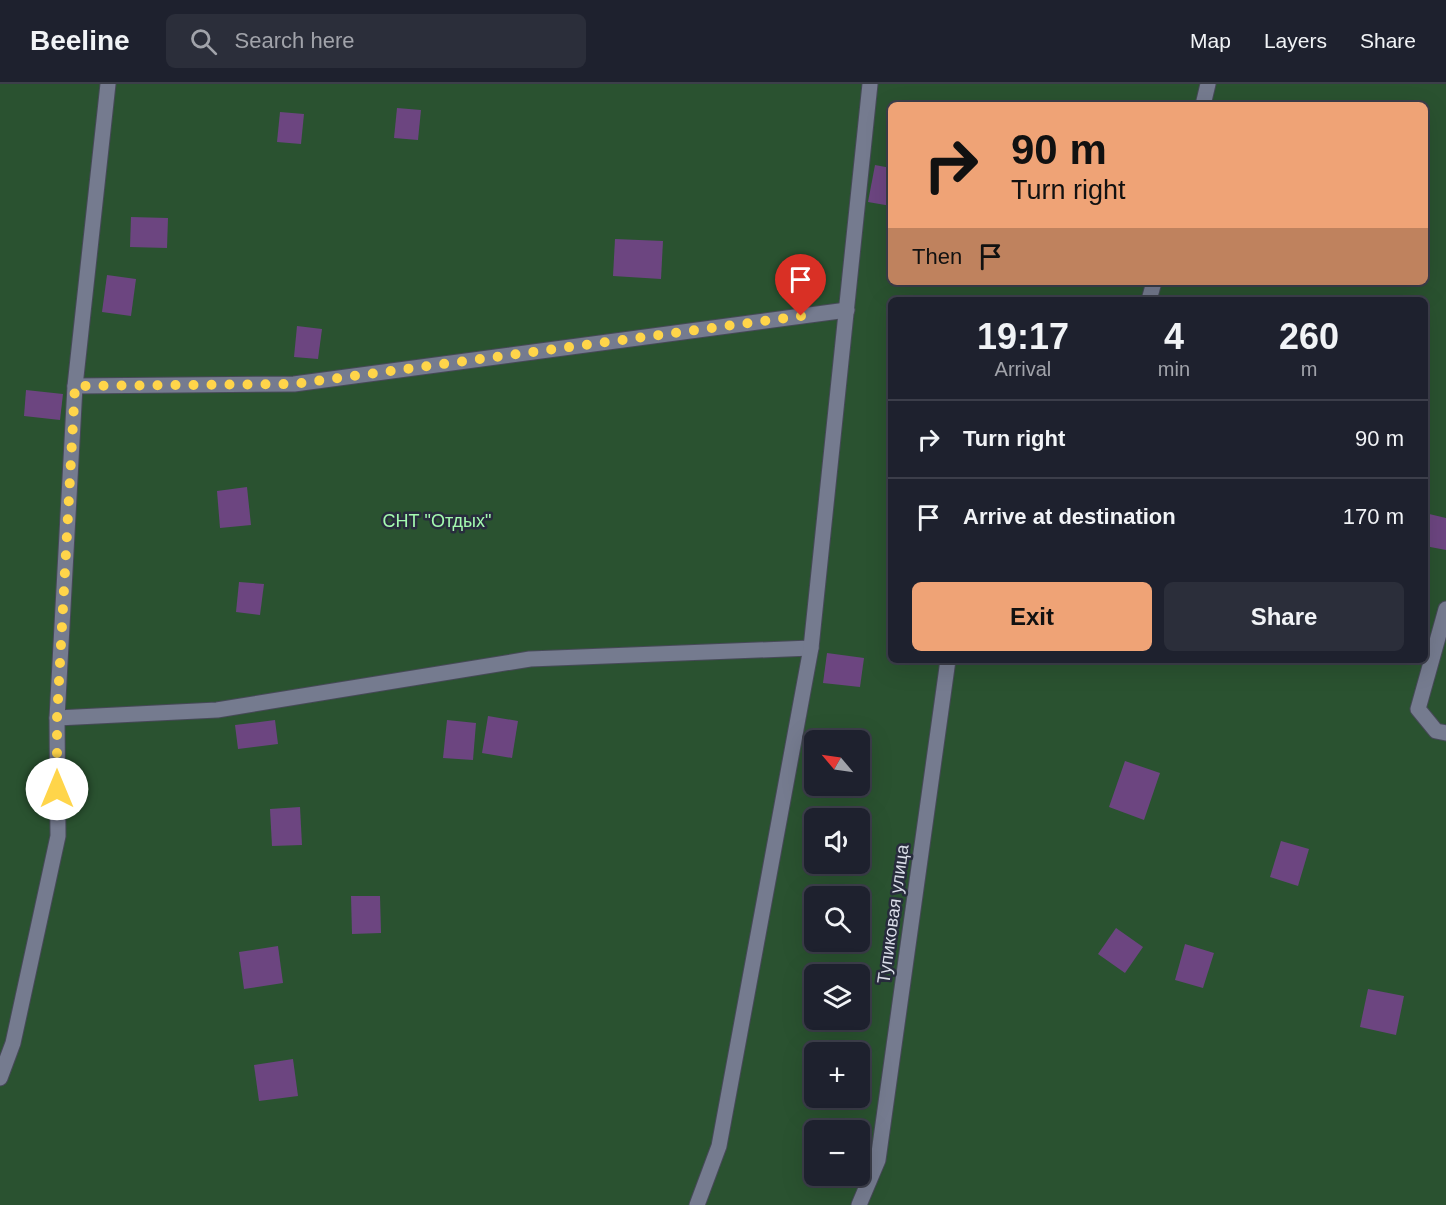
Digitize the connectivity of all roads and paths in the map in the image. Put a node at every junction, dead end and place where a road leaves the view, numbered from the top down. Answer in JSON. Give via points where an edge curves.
{"nodes":[{"id":1,"x":108,"y":84,"type":"edge"},
{"id":2,"x":870,"y":84,"type":"edge"},
{"id":3,"x":1208,"y":84,"type":"edge"},
{"id":4,"x":1204,"y":102,"type":"edge"},
{"id":5,"x":847,"y":310,"type":"junction"},
{"id":6,"x":75,"y":386,"type":"junction"},
{"id":7,"x":1446,"y":609,"type":"edge"},
{"id":8,"x":811,"y":648,"type":"junction"},
{"id":9,"x":948,"y":663,"type":"edge"},
{"id":10,"x":57,"y":718,"type":"junction"},
{"id":11,"x":1446,"y":733,"type":"edge"},
{"id":12,"x":0,"y":1078,"type":"edge"},
{"id":13,"x":697,"y":1205,"type":"edge"},
{"id":14,"x":859,"y":1205,"type":"edge"}],
"edges":[{"from":1,"to":6,"type":"lane"},
{"from":2,"to":5,"type":"lane"},
{"from":3,"to":4,"type":"lane"},
{"from":5,"to":6,"type":"lane","via":[[294,384]]},
{"from":5,"to":8,"type":"lane"},
{"from":6,"to":10,"type":"lane"},
{"from":7,"to":11,"type":"lane","via":[[1418,709],[1436,731]]},
{"from":8,"to":10,"type":"lane","via":[[530,659],[217,710]]},
{"from":8,"to":13,"type":"lane","via":[[719,1146]]},
{"from":9,"to":14,"type":"lane","name":"Тупиковая улица","via":[[878,1160]]},
{"from":10,"to":12,"type":"lane","via":[[58,836],[13,1043]]}]}
